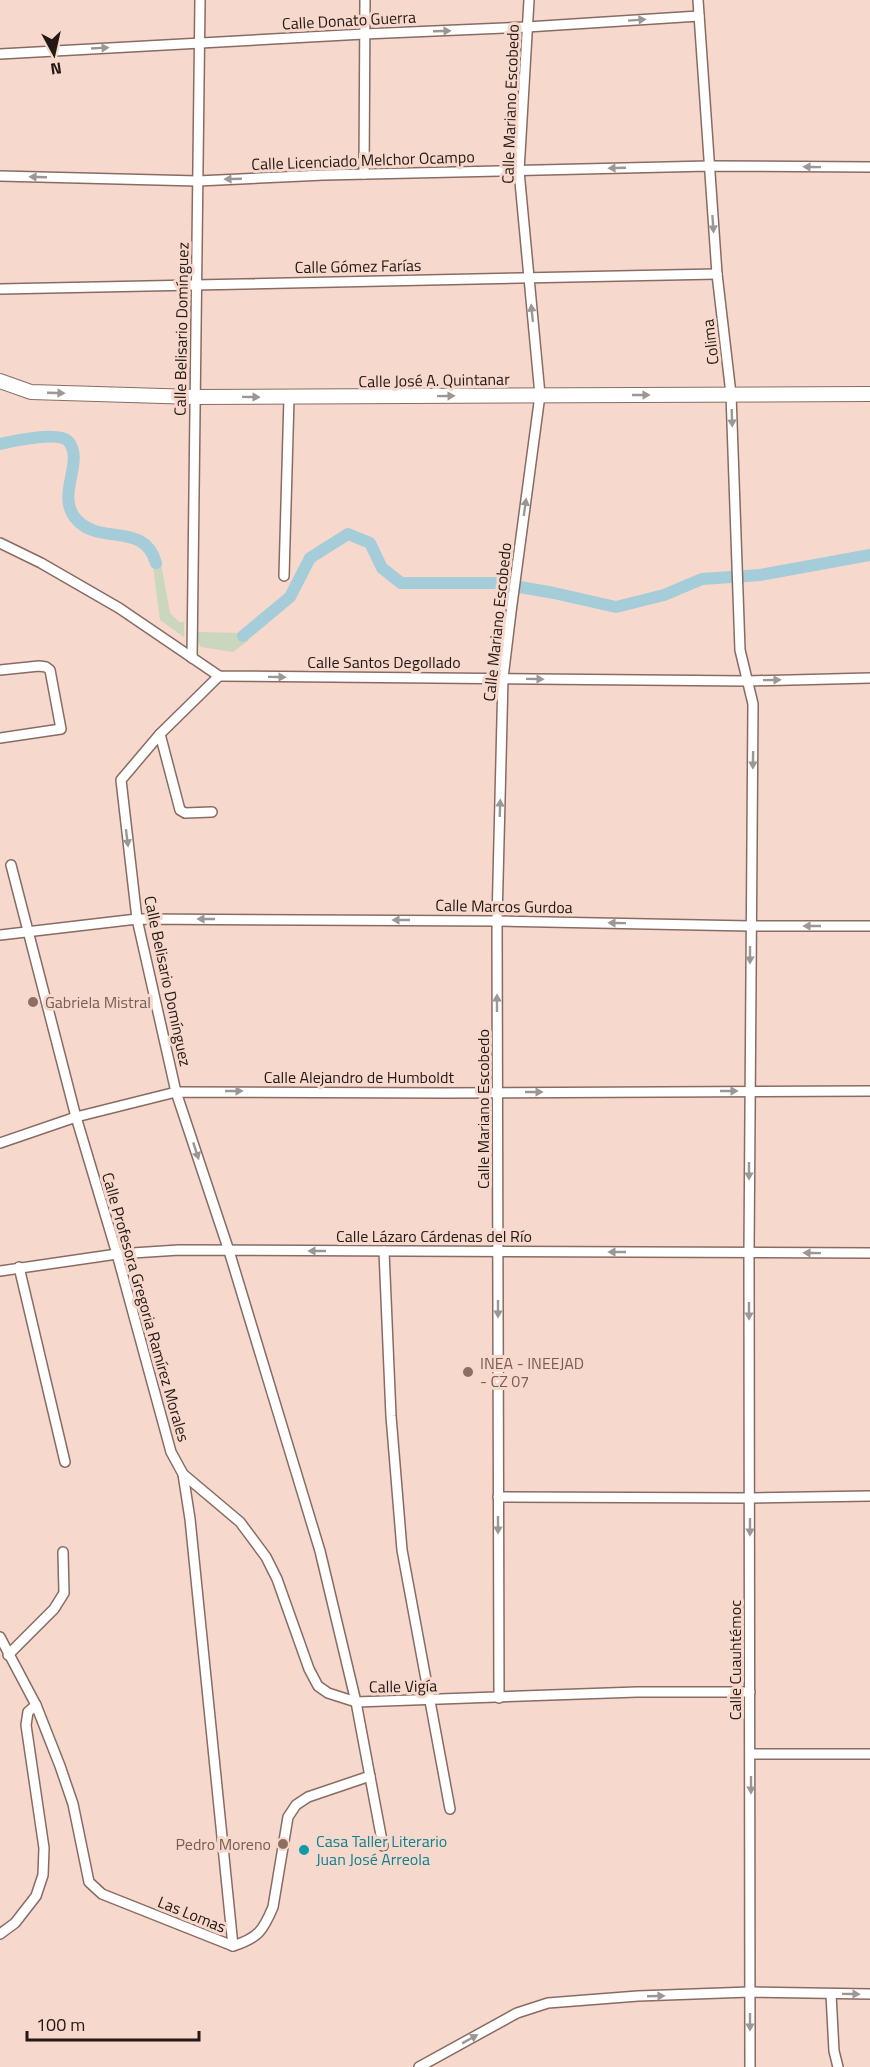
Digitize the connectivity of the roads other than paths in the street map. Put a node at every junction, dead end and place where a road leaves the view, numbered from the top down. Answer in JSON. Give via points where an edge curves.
{"nodes":[{"id":1,"x":201,"y":0,"type":"edge"},
{"id":2,"x":365,"y":0,"type":"edge"},
{"id":3,"x":529,"y":0,"type":"edge"},
{"id":4,"x":698,"y":0,"type":"edge"},
{"id":5,"x":699,"y":16,"type":"junction"},
{"id":6,"x":527,"y":27,"type":"junction"},
{"id":7,"x":364,"y":34,"type":"junction"},
{"id":8,"x":200,"y":43,"type":"junction"},
{"id":9,"x":0,"y":54,"type":"edge"},
{"id":10,"x":709,"y":166,"type":"junction"},
{"id":11,"x":870,"y":167,"type":"edge"},
{"id":12,"x":519,"y":171,"type":"junction"},
{"id":13,"x":364,"y":174,"type":"junction"},
{"id":14,"x":0,"y":176,"type":"edge"},
{"id":15,"x":198,"y":181,"type":"junction"},
{"id":16,"x":717,"y":274,"type":"junction"},
{"id":17,"x":529,"y":278,"type":"junction"},
{"id":18,"x":197,"y":285,"type":"junction"},
{"id":19,"x":0,"y":289,"type":"edge"},
{"id":20,"x":0,"y":381,"type":"edge"},
{"id":21,"x":731,"y":394,"type":"junction"},
{"id":22,"x":870,"y":394,"type":"edge"},
{"id":23,"x":540,"y":395,"type":"junction"},
{"id":24,"x":195,"y":397,"type":"junction"},
{"id":25,"x":290,"y":398,"type":"junction"},
{"id":26,"x":2,"y":547,"type":"edge"},
{"id":27,"x":284,"y":576,"type":"dead end"},
{"id":28,"x":192,"y":658,"type":"junction"},
{"id":29,"x":0,"y":670,"type":"edge"},
{"id":30,"x":219,"y":676,"type":"junction"},
{"id":31,"x":503,"y":678,"type":"junction"},
{"id":32,"x":870,"y":678,"type":"edge"},
{"id":33,"x":747,"y":681,"type":"junction"},
{"id":34,"x":160,"y":734,"type":"junction"},
{"id":35,"x":0,"y":738,"type":"edge"},
{"id":36,"x":212,"y":812,"type":"dead end"},
{"id":37,"x":11,"y":865,"type":"dead end"},
{"id":38,"x":137,"y":919,"type":"junction"},
{"id":39,"x":497,"y":921,"type":"junction"},
{"id":40,"x":750,"y":926,"type":"junction"},
{"id":41,"x":870,"y":926,"type":"edge"},
{"id":42,"x":29,"y":930,"type":"junction"},
{"id":43,"x":0,"y":935,"type":"edge"},
{"id":44,"x":750,"y":1091,"type":"junction"},
{"id":45,"x":870,"y":1091,"type":"edge"},
{"id":46,"x":176,"y":1092,"type":"junction"},
{"id":47,"x":498,"y":1092,"type":"junction"},
{"id":48,"x":76,"y":1117,"type":"junction"},
{"id":49,"x":0,"y":1143,"type":"edge"},
{"id":50,"x":498,"y":1250,"type":"junction"},
{"id":51,"x":229,"y":1251,"type":"junction"},
{"id":52,"x":384,"y":1251,"type":"junction"},
{"id":53,"x":749,"y":1252,"type":"junction"},
{"id":54,"x":117,"y":1254,"type":"junction"},
{"id":55,"x":870,"y":1254,"type":"edge"},
{"id":56,"x":19,"y":1268,"type":"junction"},
{"id":57,"x":0,"y":1271,"type":"edge"},
{"id":58,"x":65,"y":1462,"type":"dead end"},
{"id":59,"x":183,"y":1474,"type":"junction"},
{"id":60,"x":870,"y":1496,"type":"edge"},
{"id":61,"x":498,"y":1497,"type":"junction"},
{"id":62,"x":750,"y":1498,"type":"junction"},
{"id":63,"x":63,"y":1552,"type":"dead end"},
{"id":64,"x":0,"y":1637,"type":"edge"},
{"id":65,"x":8,"y":1654,"type":"junction"},
{"id":66,"x":750,"y":1692,"type":"junction"},
{"id":67,"x":499,"y":1698,"type":"junction"},
{"id":68,"x":429,"y":1701,"type":"junction"},
{"id":69,"x":356,"y":1702,"type":"junction"},
{"id":70,"x":36,"y":1704,"type":"junction"},
{"id":71,"x":751,"y":1754,"type":"junction"},
{"id":72,"x":870,"y":1754,"type":"edge"},
{"id":73,"x":370,"y":1776,"type":"junction"},
{"id":74,"x":450,"y":1809,"type":"dead end"},
{"id":75,"x":383,"y":1846,"type":"dead end"},
{"id":76,"x":0,"y":1934,"type":"edge"},
{"id":77,"x":232,"y":1946,"type":"junction"},
{"id":78,"x":750,"y":1992,"type":"junction"},
{"id":79,"x":831,"y":1994,"type":"junction"},
{"id":80,"x":870,"y":1994,"type":"edge"},
{"id":81,"x":435,"y":2058,"type":"junction"},
{"id":82,"x":419,"y":2067,"type":"edge"},
{"id":83,"x":440,"y":2067,"type":"edge"},
{"id":84,"x":750,"y":2067,"type":"edge"},
{"id":85,"x":838,"y":2067,"type":"edge"}],
"edges":[{"from":1,"to":8,"type":"street","name":"Calle Belisario Domínguez"},
{"from":2,"to":7,"type":"street"},
{"from":3,"to":6,"type":"street","name":"Calle Mariano Escobedo"},
{"from":4,"to":5,"type":"street","name":"Colima"},
{"from":6,"to":5,"type":"street","name":"Calle Donato Guerra","one_way":true},
{"from":5,"to":10,"type":"street","name":"Colima"},
{"from":7,"to":6,"type":"street","name":"Calle Donato Guerra","one_way":true},
{"from":6,"to":12,"type":"street","name":"Calle Mariano Escobedo"},
{"from":7,"to":8,"type":"street","name":"Calle Donato Guerra"},
{"from":7,"to":13,"type":"street"},
{"from":9,"to":8,"type":"street","name":"Calle Donato Guerra","one_way":true},
{"from":8,"to":15,"type":"street","name":"Calle Belisario Domínguez"},
{"from":11,"to":10,"type":"street","name":"Calle Licenciado Melchor Ocampo","one_way":true},
{"from":10,"to":12,"type":"street","name":"Calle Licenciado Melchor Ocampo","one_way":true},
{"from":10,"to":16,"type":"street","name":"Colima","one_way":true},
{"from":12,"to":13,"type":"street","name":"Calle Licenciado Melchor Ocampo"},
{"from":12,"to":17,"type":"street","name":"Calle Mariano Escobedo"},
{"from":13,"to":15,"type":"street","name":"Calle Licenciado Melchor Ocampo","one_way":true},
{"from":15,"to":14,"type":"street","name":"Calle Licenciado Melchor Ocampo","one_way":true},
{"from":15,"to":18,"type":"street","name":"Calle Belisario Domínguez"},
{"from":16,"to":17,"type":"street","name":"Calle Gómez Farías"},
{"from":16,"to":21,"type":"street","name":"Colima"},
{"from":17,"to":18,"type":"street","name":"Calle Gómez Farías"},
{"from":23,"to":17,"type":"street","name":"Calle Mariano Escobedo","one_way":true},
{"from":18,"to":19,"type":"street","name":"Calle Gómez Farías"},
{"from":18,"to":24,"type":"street","name":"Calle Belisario Domínguez"},
{"from":20,"to":24,"type":"street","name":"Calle José A. Quintanar","one_way":true,"via":[[31,392]]},
{"from":21,"to":22,"type":"street","name":"Calle José A. Quintanar"},
{"from":23,"to":21,"type":"street","name":"Calle José A. Quintanar","one_way":true},
{"from":21,"to":33,"type":"street","name":"Colima","one_way":true,"via":[[740,650]]},
{"from":25,"to":23,"type":"street","name":"Calle José A. Quintanar","one_way":true},
{"from":31,"to":23,"type":"street","name":"Calle Mariano Escobedo","one_way":true},
{"from":24,"to":25,"type":"street","name":"Calle José A. Quintanar","one_way":true},
{"from":24,"to":28,"type":"street","name":"Calle Belisario Domínguez"},
{"from":25,"to":27,"type":"street"},
{"from":26,"to":28,"type":"street","via":[[42,563]]},
{"from":28,"to":30,"type":"street"},
{"from":29,"to":35,"type":"street","via":[[39,666],[50,670],[61,729]]},
{"from":30,"to":31,"type":"street","name":"Calle Santos Degollado","one_way":true},
{"from":30,"to":34,"type":"street","name":"Calle Belisario Domínguez"},
{"from":31,"to":33,"type":"street","name":"Calle Santos Degollado","one_way":true},
{"from":39,"to":31,"type":"street","name":"Calle Mariano Escobedo","one_way":true},
{"from":33,"to":32,"type":"street","name":"Calle Santos Degollado","one_way":true},
{"from":33,"to":40,"type":"street","name":"Colima","one_way":true,"via":[[753,704]]},
{"from":34,"to":36,"type":"street","via":[[180,810]]},
{"from":34,"to":38,"type":"street","name":"Calle Belisario Domínguez","one_way":true,"via":[[121,780]]},
{"from":37,"to":42,"type":"street","name":"Calle Profesora Gregoria Ramírez Morales"},
{"from":39,"to":38,"type":"street","name":"Calle Marcos Gurdoa","one_way":true},
{"from":38,"to":42,"type":"street","name":"Calle Marcos Gurdoa"},
{"from":38,"to":46,"type":"street","name":"Calle Belisario Domínguez"},
{"from":40,"to":39,"type":"street","name":"Calle Marcos Gurdoa","one_way":true},
{"from":47,"to":39,"type":"street","name":"Calle Mariano Escobedo","one_way":true},
{"from":41,"to":40,"type":"street","name":"Calle Marcos Gurdoa","one_way":true},
{"from":40,"to":44,"type":"street","name":"Calle Cuauhtémoc","one_way":true},
{"from":42,"to":43,"type":"street","name":"Calle Marcos Gurdoa"},
{"from":42,"to":48,"type":"street","name":"Calle Profesora Gregoria Ramírez Morales"},
{"from":44,"to":45,"type":"street","name":"Calle Alejandro de Humboldt"},
{"from":47,"to":44,"type":"street","name":"Calle Alejandro de Humboldt","one_way":true},
{"from":44,"to":53,"type":"street","name":"Calle Cuauhtémoc","one_way":true},
{"from":46,"to":47,"type":"street","name":"Calle Alejandro de Humboldt","one_way":true},
{"from":46,"to":48,"type":"street","name":"Calle Alejandro de Humboldt"},
{"from":46,"to":51,"type":"street","name":"Calle Belisario Domínguez","one_way":true},
{"from":47,"to":50,"type":"street","name":"Calle Mariano Escobedo"},
{"from":48,"to":49,"type":"street","name":"Calle Alejandro de Humboldt"},
{"from":48,"to":54,"type":"street","name":"Calle Profesora Gregoria Ramírez Morales"},
{"from":50,"to":52,"type":"street","name":"Calle Lázaro Cárdenas del Río"},
{"from":53,"to":50,"type":"street","name":"Calle Lázaro Cárdenas del Río","one_way":true},
{"from":50,"to":61,"type":"street","name":"Calle Mariano Escobedo","one_way":true},
{"from":52,"to":51,"type":"street","name":"Calle Lázaro Cárdenas del Río","one_way":true},
{"from":51,"to":54,"type":"street","name":"Calle Lázaro Cárdenas del Río"},
{"from":51,"to":69,"type":"street","via":[[320,1551]]},
{"from":52,"to":68,"type":"street","via":[[402,1550]]},
{"from":55,"to":53,"type":"street","name":"Calle Lázaro Cárdenas del Río","one_way":true},
{"from":53,"to":62,"type":"street","name":"Calle Cuauhtémoc","one_way":true},
{"from":54,"to":56,"type":"street","name":"Calle Lázaro Cárdenas del Río"},
{"from":54,"to":59,"type":"street","name":"Calle Profesora Gregoria Ramírez Morales","via":[[171,1452]]},
{"from":56,"to":57,"type":"street","name":"Calle Lázaro Cárdenas del Río"},
{"from":56,"to":58,"type":"street"},
{"from":59,"to":69,"type":"street","name":"Calle Vigía","via":[[240,1522],[266,1557],[318,1686]]},
{"from":59,"to":77,"type":"street","name":"Calle Profesora Gregoria Ramírez Morales"},
{"from":60,"to":62,"type":"street"},
{"from":61,"to":62,"type":"street"},
{"from":61,"to":67,"type":"street","name":"Calle Mariano Escobedo","one_way":true},
{"from":62,"to":66,"type":"street","name":"Calle Cuauhtémoc","one_way":true},
{"from":63,"to":65,"type":"street","via":[[64,1593],[54,1609]]},
{"from":64,"to":65,"type":"street"},
{"from":65,"to":70,"type":"street","name":"Las Lomas"},
{"from":66,"to":67,"type":"street","name":"Calle Vigía"},
{"from":66,"to":71,"type":"street","name":"Calle Cuauhtémoc"},
{"from":67,"to":68,"type":"street","name":"Calle Vigía"},
{"from":68,"to":69,"type":"street","name":"Calle Vigía"},
{"from":68,"to":74,"type":"street"},
{"from":69,"to":73,"type":"street"},
{"from":70,"to":76,"type":"street","via":[[28,1712],[26,1725],[44,1848],[43,1875],[36,1896],[15,1923]]},
{"from":70,"to":77,"type":"street","name":"Las Lomas","via":[[73,1804],[89,1882],[102,1894]]},
{"from":71,"to":72,"type":"street"},
{"from":71,"to":78,"type":"street","name":"Calle Cuauhtémoc","one_way":true},
{"from":73,"to":75,"type":"street"},
{"from":73,"to":77,"type":"street","name":"Las Lomas","via":[[308,1797],[296,1805],[288,1817],[273,1907],[267,1921],[249,1941]]},
{"from":78,"to":79,"type":"street"},
{"from":81,"to":78,"type":"street","one_way":true,"via":[[517,2013],[548,2003]]},
{"from":78,"to":84,"type":"street","name":"Calle Cuauhtémoc","one_way":true},
{"from":79,"to":80,"type":"street","one_way":true},
{"from":79,"to":85,"type":"street"},
{"from":81,"to":82,"type":"street"},
{"from":81,"to":83,"type":"street"}]}
